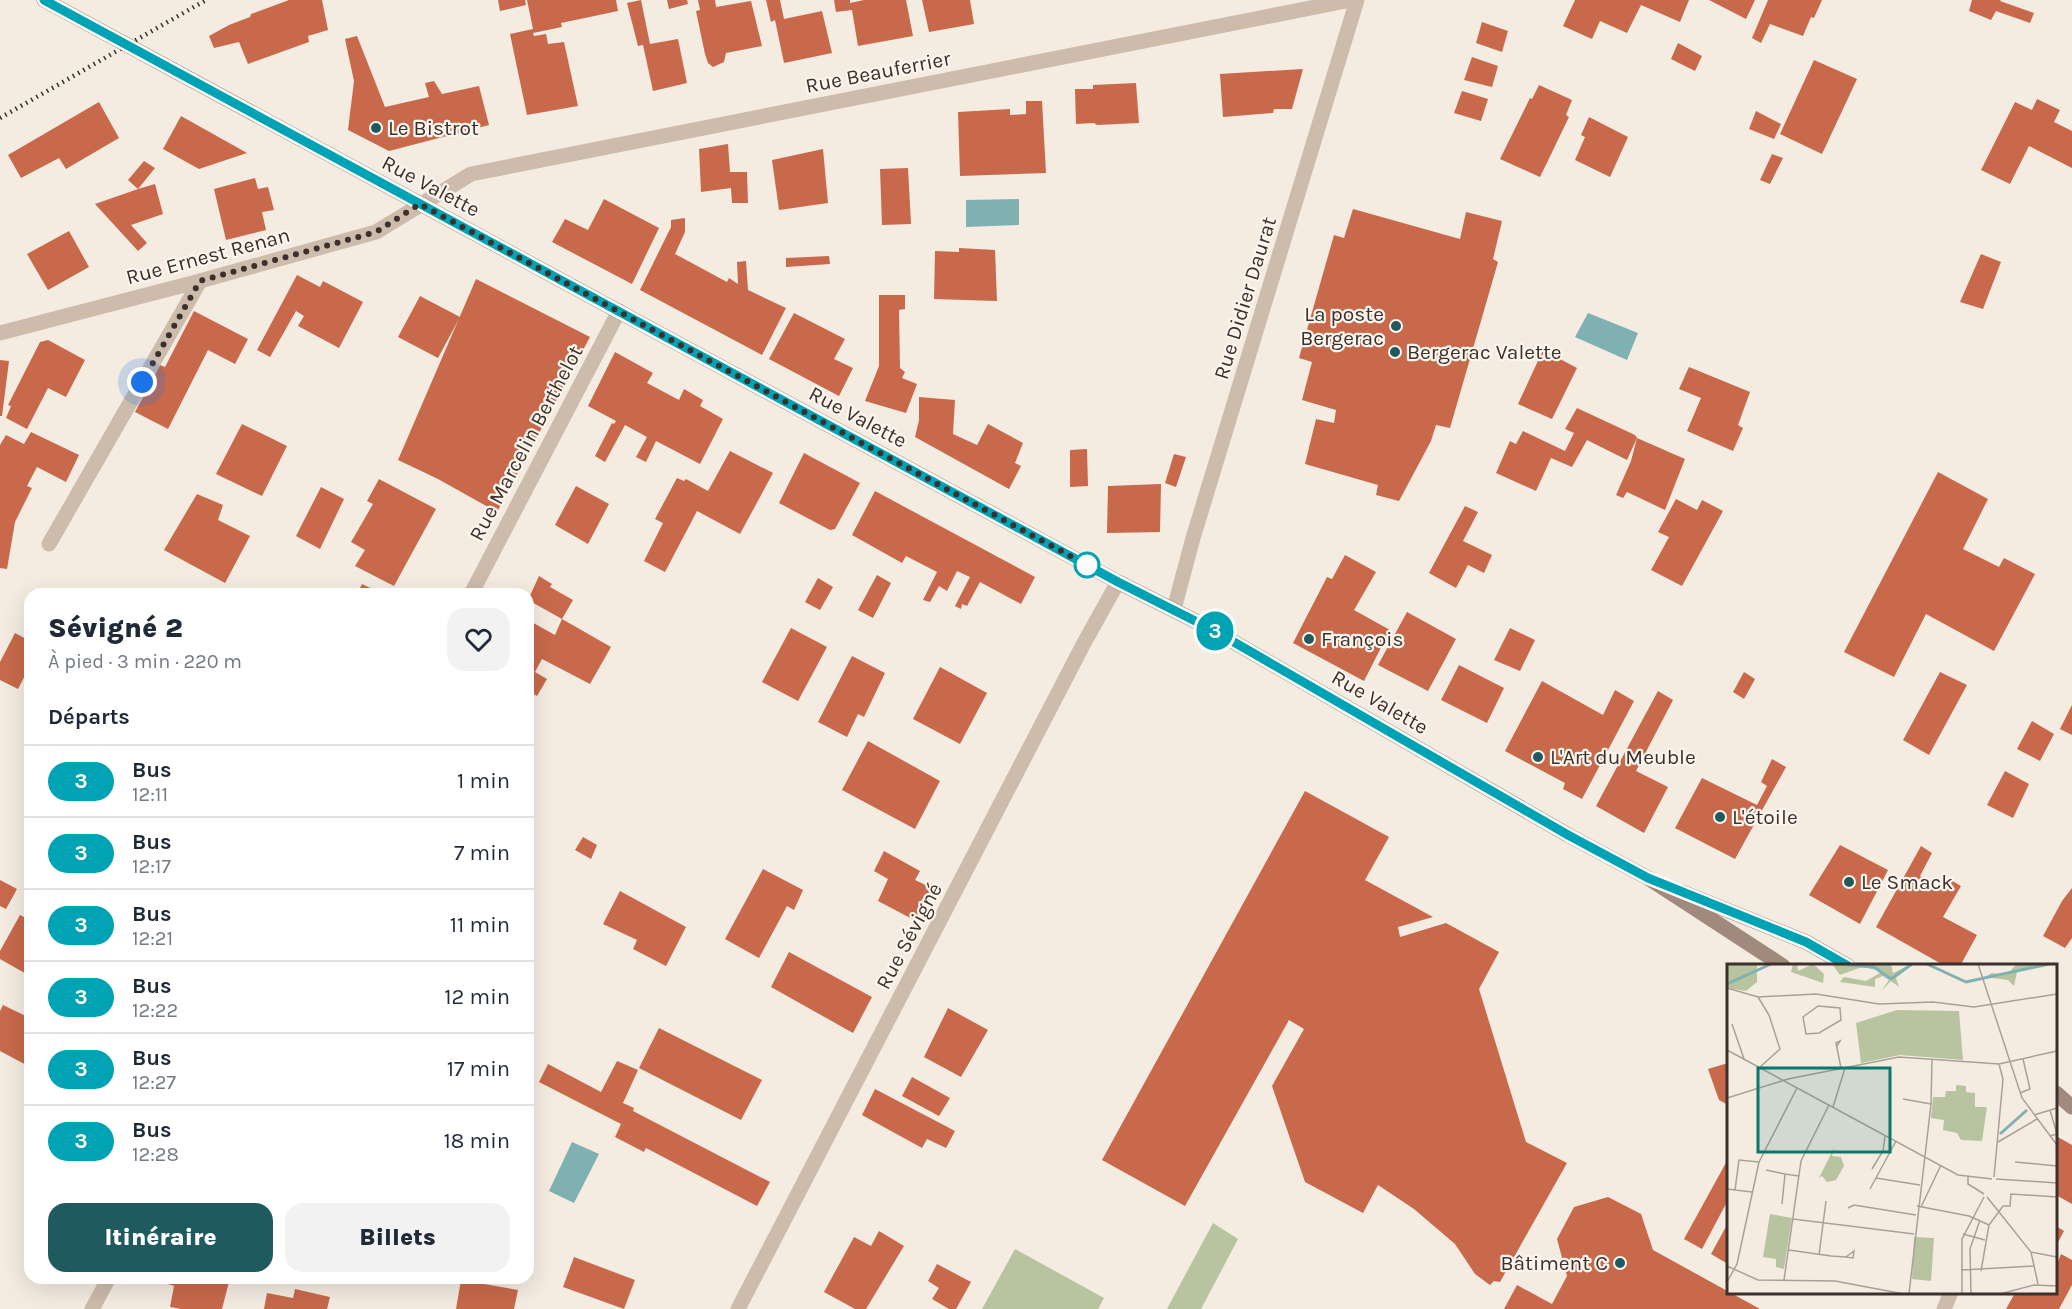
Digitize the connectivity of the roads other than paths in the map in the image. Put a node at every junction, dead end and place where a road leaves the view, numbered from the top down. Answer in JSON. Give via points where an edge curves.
{"nodes":[{"id":1,"x":44,"y":0,"type":"edge"},
{"id":2,"x":1351,"y":0,"type":"edge"},
{"id":3,"x":1357,"y":0,"type":"edge"},
{"id":4,"x":1302,"y":5,"type":"edge"},
{"id":5,"x":420,"y":204,"type":"junction"},
{"id":6,"x":200,"y":281,"type":"junction"},
{"id":7,"x":619,"y":311,"type":"junction"},
{"id":8,"x":0,"y":333,"type":"edge"},
{"id":9,"x":49,"y":544,"type":"dead end"},
{"id":10,"x":1118,"y":582,"type":"junction"},
{"id":11,"x":474,"y":588,"type":"edge"},
{"id":12,"x":1174,"y":609,"type":"junction"},
{"id":13,"x":1648,"y":878,"type":"junction"},
{"id":14,"x":1780,"y":964,"type":"edge"},
{"id":15,"x":1844,"y":964,"type":"edge"},
{"id":16,"x":2057,"y":1095,"type":"edge"},
{"id":17,"x":2057,"y":1101,"type":"edge"},
{"id":18,"x":106,"y":1284,"type":"edge"},
{"id":19,"x":1951,"y":1294,"type":"edge"},
{"id":20,"x":92,"y":1309,"type":"edge"},
{"id":21,"x":738,"y":1309,"type":"edge"},
{"id":22,"x":1944,"y":1309,"type":"edge"}],
"edges":[{"from":1,"to":5,"type":"main road","name":"Rue Valette"},
{"from":2,"to":4,"type":"street","name":"Rue Beauferrier"},
{"from":3,"to":12,"type":"street","name":"Rue Didier Daurat"},
{"from":4,"to":5,"type":"street","name":"Rue Beauferrier","via":[[471,174]]},
{"from":5,"to":6,"type":"street","name":"Rue Ernest Renan","via":[[376,232]]},
{"from":5,"to":7,"type":"main road","name":"Rue Valette"},
{"from":6,"to":8,"type":"street","name":"Rue Ernest Renan"},
{"from":6,"to":9,"type":"street"},
{"from":7,"to":10,"type":"main road","name":"Rue Valette"},
{"from":7,"to":11,"type":"street","name":"Rue Marcelin Berthelot"},
{"from":10,"to":12,"type":"main road","name":"Rue Valette"},
{"from":10,"to":21,"type":"street","name":"Rue Sévigné"},
{"from":12,"to":13,"type":"main road","name":"Rue Valette"},
{"from":13,"to":14,"type":"main road","name":"Rue Valette"},
{"from":13,"to":15,"type":"main road","name":"Rue Valette","via":[[1806,942]]},
{"from":16,"to":17,"type":"main road","via":[[2072,1107]]},
{"from":18,"to":20,"type":"street"},
{"from":19,"to":22,"type":"street"}]}
